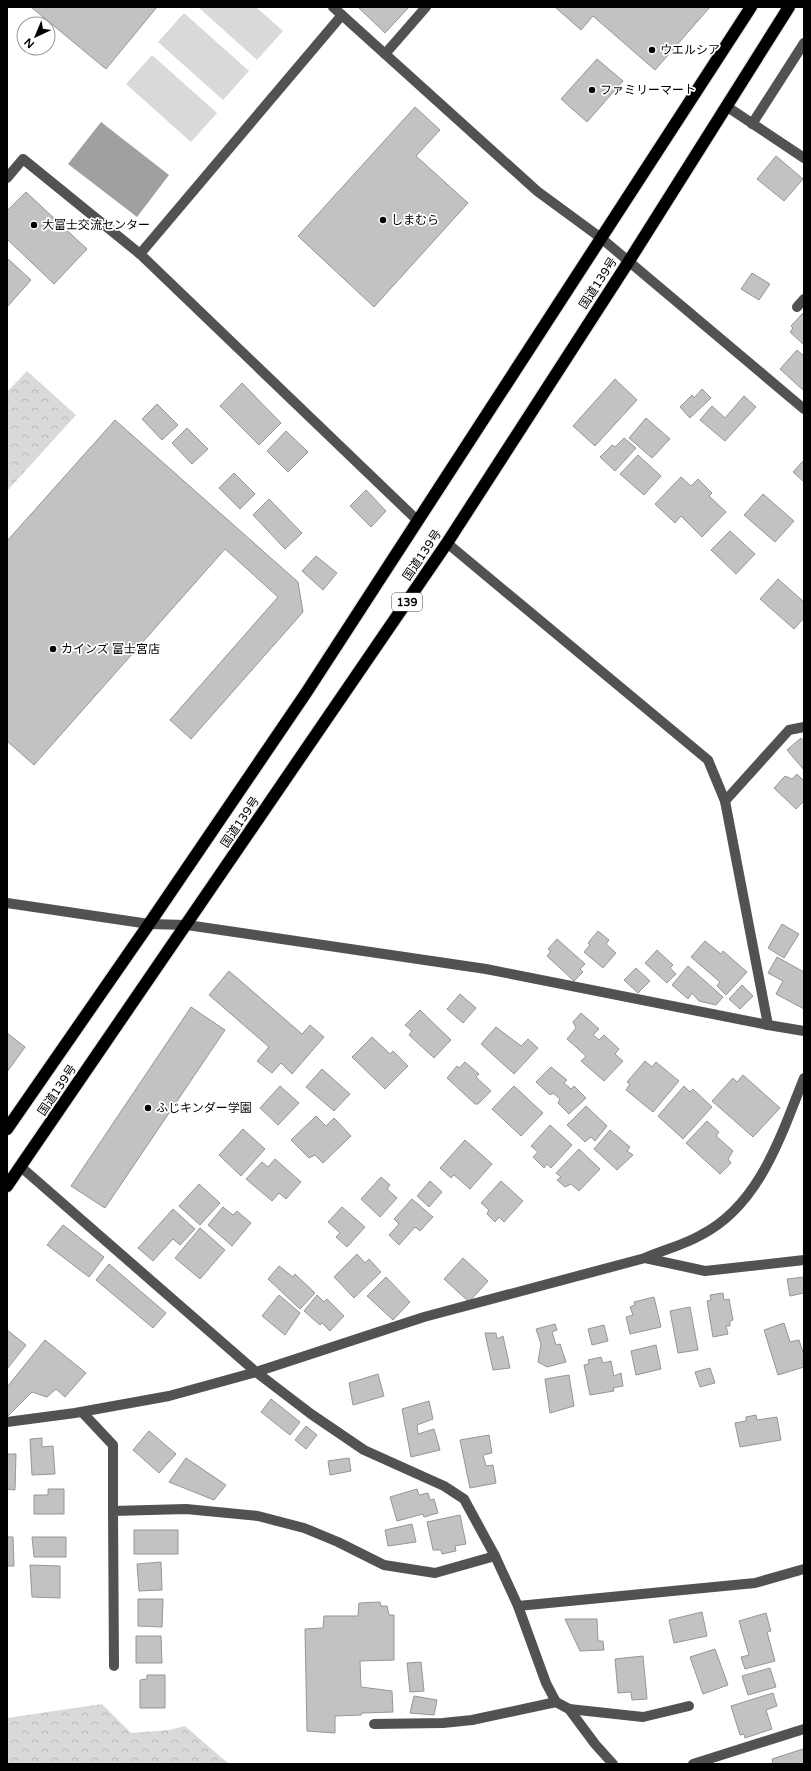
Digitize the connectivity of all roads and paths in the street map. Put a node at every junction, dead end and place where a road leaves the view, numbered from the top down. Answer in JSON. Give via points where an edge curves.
{"nodes":[{"id":1,"x":333,"y":7,"type":"edge"},
{"id":2,"x":426,"y":7,"type":"edge"},
{"id":3,"x":751,"y":7,"type":"edge"},
{"id":4,"x":789,"y":7,"type":"edge"},
{"id":5,"x":342,"y":16,"type":"junction"},
{"id":6,"x":804,"y":43,"type":"edge"},
{"id":7,"x":385,"y":54,"type":"junction"},
{"id":8,"x":726,"y":106,"type":"junction"},
{"id":9,"x":752,"y":124,"type":"junction"},
{"id":10,"x":804,"y":158,"type":"edge"},
{"id":11,"x":7,"y":178,"type":"edge"},
{"id":12,"x":601,"y":238,"type":"junction"},
{"id":13,"x":140,"y":254,"type":"junction"},
{"id":14,"x":629,"y":261,"type":"junction"},
{"id":15,"x":804,"y":299,"type":"edge"},
{"id":16,"x":797,"y":307,"type":"dead end"},
{"id":17,"x":804,"y":409,"type":"edge"},
{"id":18,"x":417,"y":520,"type":"junction"},
{"id":19,"x":447,"y":544,"type":"junction"},
{"id":20,"x":804,"y":727,"type":"edge"},
{"id":21,"x":725,"y":801,"type":"junction"},
{"id":22,"x":7,"y":903,"type":"edge"},
{"id":23,"x":149,"y":924,"type":"junction"},
{"id":24,"x":187,"y":925,"type":"junction"},
{"id":25,"x":768,"y":1025,"type":"junction"},
{"id":26,"x":804,"y":1031,"type":"edge"},
{"id":27,"x":804,"y":1078,"type":"edge"},
{"id":28,"x":7,"y":1129,"type":"edge"},
{"id":29,"x":21,"y":1167,"type":"junction"},
{"id":30,"x":7,"y":1186,"type":"edge"},
{"id":31,"x":645,"y":1258,"type":"junction"},
{"id":32,"x":804,"y":1260,"type":"edge"},
{"id":33,"x":256,"y":1372,"type":"junction"},
{"id":34,"x":82,"y":1412,"type":"junction"},
{"id":35,"x":7,"y":1422,"type":"edge"},
{"id":36,"x":113,"y":1510,"type":"junction"},
{"id":37,"x":495,"y":1556,"type":"junction"},
{"id":38,"x":804,"y":1568,"type":"edge"},
{"id":39,"x":518,"y":1606,"type":"junction"},
{"id":40,"x":114,"y":1666,"type":"dead end"},
{"id":41,"x":556,"y":1702,"type":"junction"},
{"id":42,"x":689,"y":1706,"type":"dead end"},
{"id":43,"x":568,"y":1709,"type":"junction"},
{"id":44,"x":374,"y":1724,"type":"dead end"},
{"id":45,"x":804,"y":1729,"type":"edge"},
{"id":46,"x":613,"y":1764,"type":"edge"},
{"id":47,"x":693,"y":1764,"type":"edge"}],
"edges":[{"from":1,"to":5,"type":"street"},
{"from":2,"to":7,"type":"street"},
{"from":3,"to":12,"type":"highway","name":"国道139号"},
{"from":4,"to":8,"type":"highway","name":"国道139号","number":"139"},
{"from":5,"to":7,"type":"street"},
{"from":5,"to":13,"type":"street"},
{"from":6,"to":9,"type":"street"},
{"from":7,"to":12,"type":"street","via":[[537,192]]},
{"from":8,"to":9,"type":"street"},
{"from":8,"to":14,"type":"highway","name":"国道139号","number":"139"},
{"from":9,"to":10,"type":"street"},
{"from":11,"to":13,"type":"street","via":[[23,159]]},
{"from":12,"to":14,"type":"street"},
{"from":12,"to":18,"type":"highway","name":"国道139号"},
{"from":13,"to":18,"type":"street"},
{"from":14,"to":17,"type":"street"},
{"from":14,"to":19,"type":"highway","name":"国道139号","number":"139"},
{"from":15,"to":16,"type":"street"},
{"from":18,"to":23,"type":"highway","name":"国道139号","via":[[306,693]]},
{"from":19,"to":21,"type":"street","via":[[708,760]]},
{"from":19,"to":24,"type":"highway","name":"国道139号","number":"139"},
{"from":20,"to":21,"type":"street","via":[[789,730]]},
{"from":21,"to":25,"type":"street"},
{"from":22,"to":23,"type":"street"},
{"from":23,"to":24,"type":"street"},
{"from":23,"to":28,"type":"highway","name":"国道139号"},
{"from":24,"to":25,"type":"street","via":[[486,969]]},
{"from":24,"to":29,"type":"highway","name":"国道139号","number":"139"},
{"from":25,"to":26,"type":"street"},
{"from":27,"to":31,"type":"street","via":[[777,1145],[753,1188],[729,1216],[702,1235]]},
{"from":29,"to":30,"type":"highway","name":"国道139号","number":"139"},
{"from":29,"to":33,"type":"street"},
{"from":31,"to":32,"type":"street","via":[[705,1271]]},
{"from":31,"to":33,"type":"street","via":[[424,1317]]},
{"from":33,"to":34,"type":"street","via":[[169,1396]]},
{"from":33,"to":37,"type":"street","via":[[364,1450],[444,1486],[464,1499]]},
{"from":34,"to":35,"type":"street"},
{"from":34,"to":36,"type":"street","via":[[113,1445]]},
{"from":36,"to":37,"type":"street","via":[[186,1509],[258,1516],[304,1528],[384,1565],[435,1574]]},
{"from":36,"to":40,"type":"street"},
{"from":37,"to":39,"type":"street"},
{"from":38,"to":39,"type":"street","via":[[755,1583]]},
{"from":39,"to":41,"type":"street","via":[[546,1683]]},
{"from":41,"to":43,"type":"street"},
{"from":41,"to":44,"type":"street","via":[[472,1720]]},
{"from":42,"to":43,"type":"street","via":[[643,1717]]},
{"from":43,"to":46,"type":"street"},
{"from":45,"to":47,"type":"street"}]}
